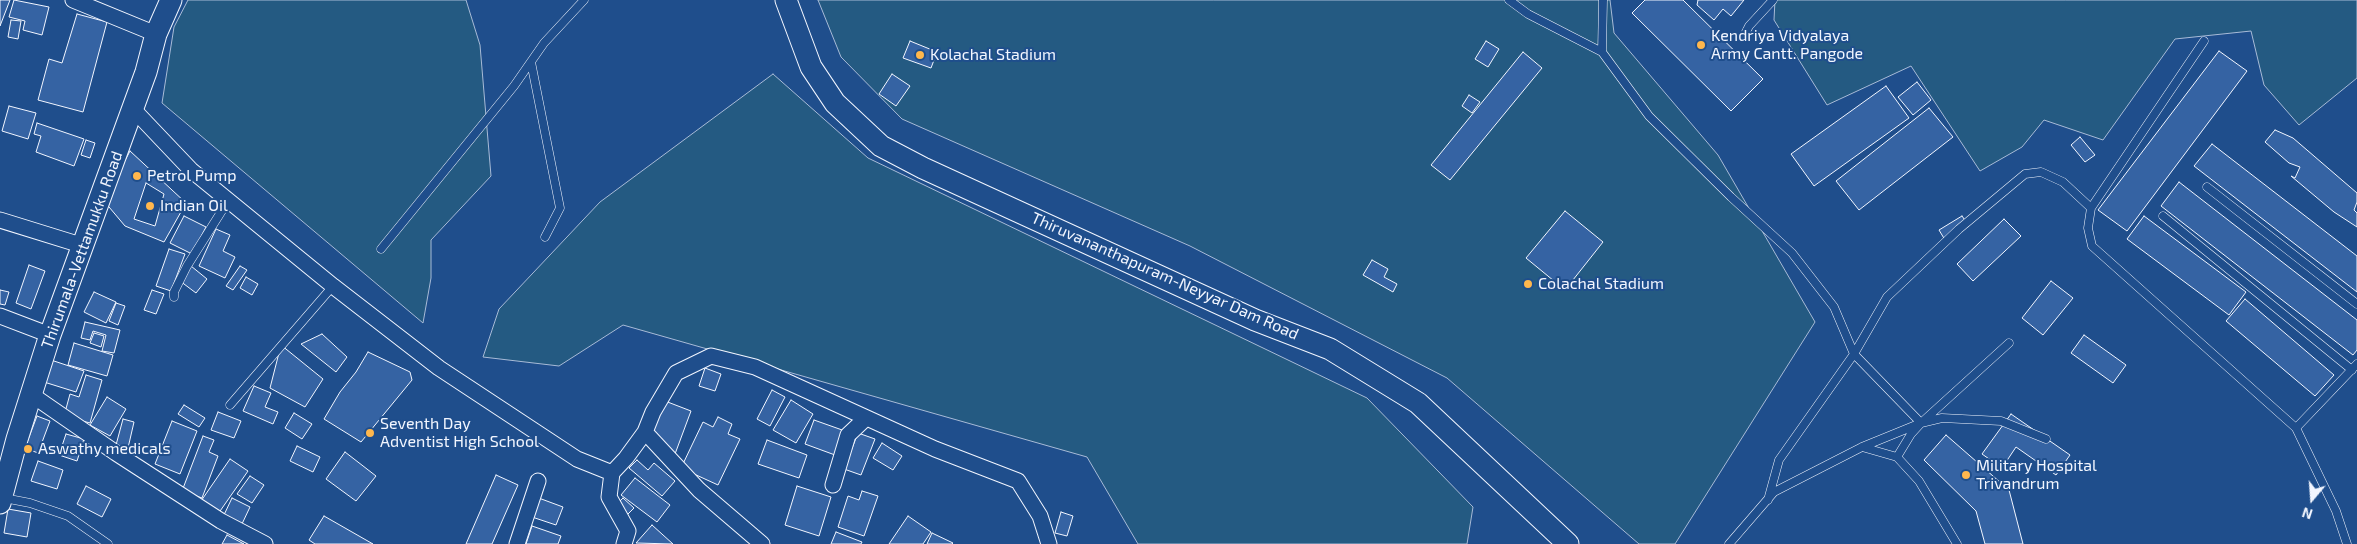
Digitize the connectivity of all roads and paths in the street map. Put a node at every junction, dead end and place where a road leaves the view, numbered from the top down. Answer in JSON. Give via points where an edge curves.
{"nodes":[{"id":1,"x":73,"y":0,"type":"edge"},
{"id":2,"x":171,"y":0,"type":"edge"},
{"id":3,"x":584,"y":0,"type":"edge"},
{"id":4,"x":786,"y":0,"type":"edge"},
{"id":5,"x":1509,"y":0,"type":"edge"},
{"id":6,"x":1603,"y":0,"type":"edge"},
{"id":7,"x":1773,"y":0,"type":"edge"},
{"id":8,"x":156,"y":34,"type":"junction"},
{"id":9,"x":1744,"y":36,"type":"dead end"},
{"id":10,"x":2204,"y":41,"type":"dead end"},
{"id":11,"x":1602,"y":52,"type":"junction"},
{"id":12,"x":531,"y":62,"type":"junction"},
{"id":13,"x":132,"y":110,"type":"junction"},
{"id":14,"x":2207,"y":187,"type":"dead end"},
{"id":15,"x":228,"y":201,"type":"junction"},
{"id":16,"x":2091,"y":208,"type":"junction"},
{"id":17,"x":2163,"y":216,"type":"dead end"},
{"id":18,"x":0,"y":220,"type":"edge"},
{"id":19,"x":545,"y":237,"type":"dead end"},
{"id":20,"x":84,"y":246,"type":"junction"},
{"id":21,"x":381,"y":249,"type":"dead end"},
{"id":22,"x":333,"y":286,"type":"junction"},
{"id":23,"x":174,"y":297,"type":"dead end"},
{"id":24,"x":2357,"y":304,"type":"edge"},
{"id":25,"x":0,"y":316,"type":"edge"},
{"id":26,"x":50,"y":335,"type":"junction"},
{"id":27,"x":2009,"y":343,"type":"dead end"},
{"id":28,"x":1854,"y":354,"type":"junction"},
{"id":29,"x":2354,"y":367,"type":"edge"},
{"id":30,"x":32,"y":394,"type":"junction"},
{"id":31,"x":230,"y":405,"type":"dead end"},
{"id":32,"x":866,"y":418,"type":"junction"},
{"id":33,"x":1921,"y":423,"type":"junction"},
{"id":34,"x":2296,"y":428,"type":"junction"},
{"id":35,"x":645,"y":432,"type":"junction"},
{"id":36,"x":2046,"y":439,"type":"dead end"},
{"id":37,"x":1862,"y":447,"type":"junction"},
{"id":38,"x":1897,"y":457,"type":"junction"},
{"id":39,"x":612,"y":473,"type":"junction"},
{"id":40,"x":538,"y":481,"type":"dead end"},
{"id":41,"x":833,"y":485,"type":"dead end"},
{"id":42,"x":2,"y":491,"type":"edge"},
{"id":43,"x":1768,"y":500,"type":"junction"},
{"id":44,"x":108,"y":544,"type":"edge"},
{"id":45,"x":265,"y":544,"type":"edge"},
{"id":46,"x":517,"y":544,"type":"edge"},
{"id":47,"x":624,"y":544,"type":"edge"},
{"id":48,"x":762,"y":544,"type":"edge"},
{"id":49,"x":1048,"y":544,"type":"edge"},
{"id":50,"x":1568,"y":544,"type":"edge"},
{"id":51,"x":1729,"y":544,"type":"edge"},
{"id":52,"x":1957,"y":544,"type":"edge"},
{"id":53,"x":2347,"y":544,"type":"edge"}],
"edges":[{"from":1,"to":8,"type":"street"},
{"from":2,"to":8,"type":"main road","name":"Thirumala-Vettamukku Road"},
{"from":3,"to":12,"type":"lane"},
{"from":4,"to":50,"type":"main road","name":"Thiruvananthapuram-Neyyar Dam Road","via":[[811,67],[835,103],[881,146],[1255,320],[1330,349],[1418,403]]},
{"from":5,"to":11,"type":"lane","via":[[1528,14]]},
{"from":6,"to":11,"type":"lane"},
{"from":7,"to":9,"type":"lane"},
{"from":8,"to":13,"type":"main road","name":"Thirumala-Vettamukku Road"},
{"from":10,"to":16,"type":"lane"},
{"from":11,"to":28,"type":"lane","via":[[1649,116],[1730,198],[1792,253],[1834,307]]},
{"from":12,"to":19,"type":"lane","via":[[560,208]]},
{"from":12,"to":21,"type":"lane"},
{"from":13,"to":15,"type":"street","via":[[191,170]]},
{"from":13,"to":20,"type":"main road","name":"Thirumala-Vettamukku Road"},
{"from":14,"to":24,"type":"lane"},
{"from":15,"to":22,"type":"street"},
{"from":15,"to":23,"type":"lane","via":[[186,266]]},
{"from":16,"to":28,"type":"lane","via":[[2063,182],[2041,172],[2025,174],[1959,229],[1887,297]]},
{"from":16,"to":34,"type":"lane","via":[[2088,228],[2092,246]]},
{"from":17,"to":29,"type":"lane"},
{"from":18,"to":20,"type":"street"},
{"from":20,"to":26,"type":"main road","name":"Thirumala-Vettamukku Road"},
{"from":22,"to":31,"type":"lane"},
{"from":22,"to":39,"type":"street","via":[[439,368],[577,459]]},
{"from":25,"to":26,"type":"street"},
{"from":26,"to":30,"type":"main road","name":"Thirumala-Vettamukku Road"},
{"from":27,"to":33,"type":"lane"},
{"from":28,"to":33,"type":"lane"},
{"from":28,"to":43,"type":"lane","via":[[1779,460]]},
{"from":29,"to":34,"type":"lane"},
{"from":30,"to":42,"type":"main road","name":"Thirumala-Vettamukku Road"},
{"from":30,"to":45,"type":"street","via":[[221,521]]},
{"from":32,"to":35,"type":"street","via":[[754,367],[711,356],[676,373]]},
{"from":32,"to":41,"type":"street","via":[[848,435]]},
{"from":32,"to":49,"type":"street","via":[[1018,481],[1040,516]]},
{"from":33,"to":36,"type":"lane","via":[[1942,418],[2001,420]]},
{"from":33,"to":37,"type":"lane"},
{"from":33,"to":38,"type":"lane"},
{"from":34,"to":53,"type":"lane","via":[[2336,512]]},
{"from":35,"to":39,"type":"street"},
{"from":35,"to":48,"type":"street","via":[[699,490]]},
{"from":37,"to":38,"type":"lane"},
{"from":37,"to":43,"type":"lane","via":[[1774,492]]},
{"from":38,"to":52,"type":"lane","via":[[1919,481]]},
{"from":39,"to":47,"type":"street","via":[[609,497],[628,531]]},
{"from":40,"to":46,"type":"street"},
{"from":42,"to":44,"type":"lane","via":[[68,516]]},
{"from":43,"to":51,"type":"lane"}]}
